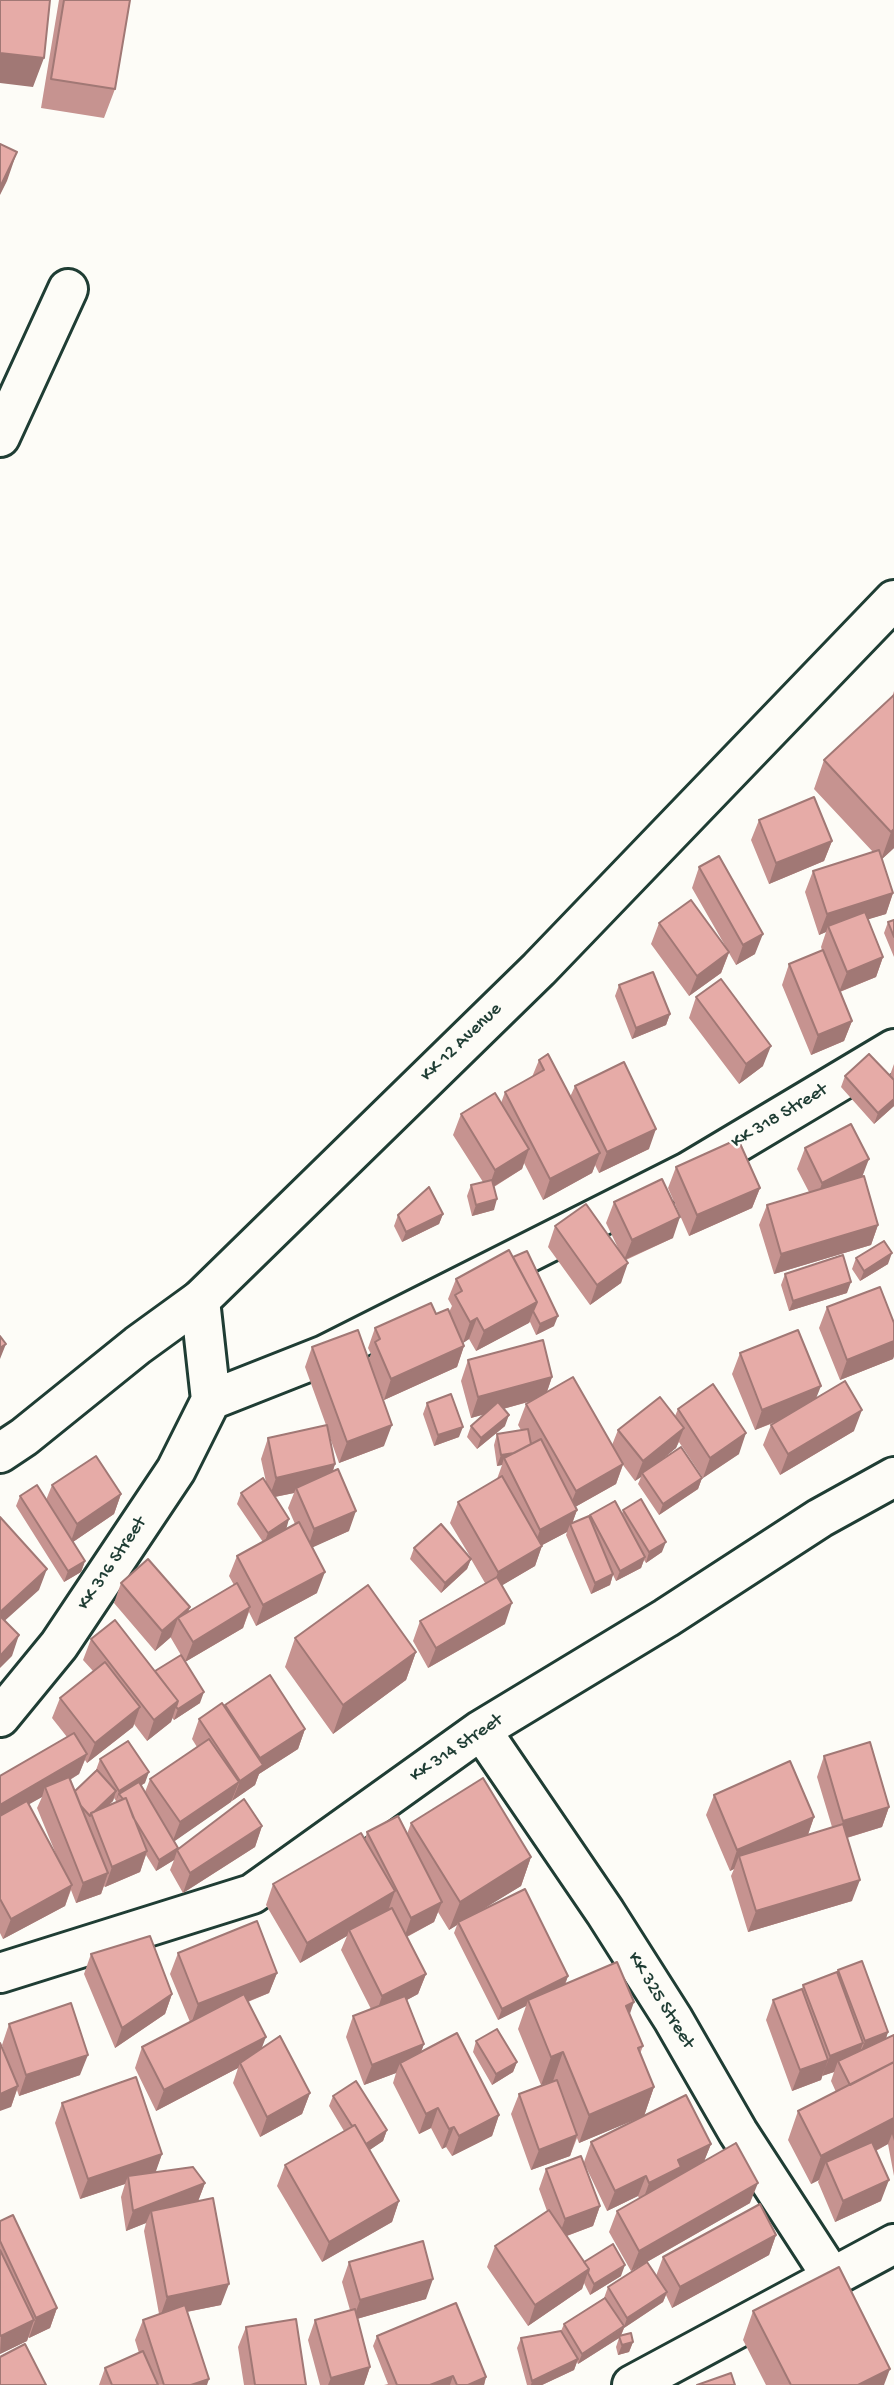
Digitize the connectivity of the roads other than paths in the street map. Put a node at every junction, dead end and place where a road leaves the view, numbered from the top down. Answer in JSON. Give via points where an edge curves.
{"nodes":[{"id":1,"x":68,"y":289,"type":"dead end"},
{"id":2,"x":0,"y":437,"type":"edge"},
{"id":3,"x":894,"y":600,"type":"edge"},
{"id":4,"x":894,"y":1049,"type":"edge"},
{"id":5,"x":200,"y":1300,"type":"junction"},
{"id":6,"x":211,"y":1400,"type":"junction"},
{"id":7,"x":0,"y":1453,"type":"edge"},
{"id":8,"x":894,"y":1477,"type":"edge"},
{"id":9,"x":0,"y":1717,"type":"edge"},
{"id":10,"x":481,"y":1730,"type":"junction"},
{"id":11,"x":0,"y":1973,"type":"edge"},
{"id":12,"x":894,"y":2244,"type":"edge"},
{"id":13,"x":832,"y":2277,"type":"junction"},
{"id":14,"x":632,"y":2385,"type":"edge"}],
"edges":[{"from":1,"to":2,"type":"street"},
{"from":3,"to":5,"type":"street","name":"KK 12 Avenue","via":[[539,969]]},
{"from":4,"to":6,"type":"street","name":"KK 318 Street","via":[[688,1172],[325,1355]]},
{"from":5,"to":6,"type":"street"},
{"from":5,"to":7,"type":"street","name":"KK 12 Avenue"},
{"from":6,"to":9,"type":"street","name":"KK 316 Street","via":[[168,1482],[59,1645]]},
{"from":8,"to":10,"type":"street","name":"KK 314 Street","via":[[820,1518]]},
{"from":10,"to":11,"type":"street","name":"KK 314 Street","via":[[252,1894]]},
{"from":10,"to":13,"type":"street","name":"KK 325 Street","via":[[605,1912]]},
{"from":12,"to":13,"type":"street"},
{"from":13,"to":14,"type":"street"}]}
